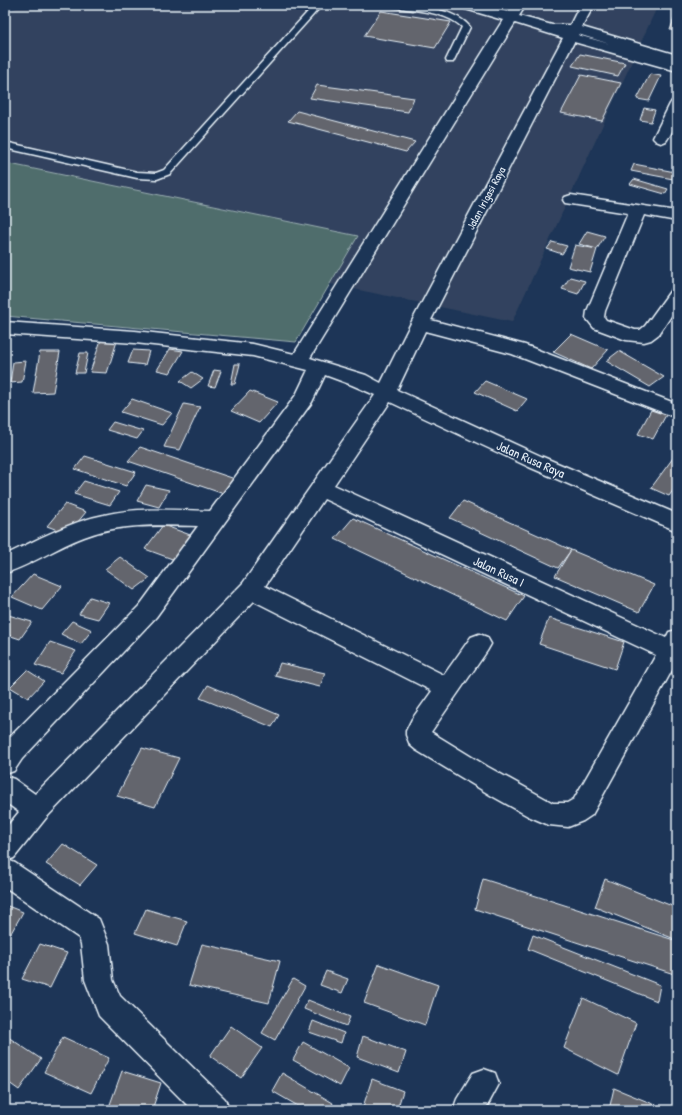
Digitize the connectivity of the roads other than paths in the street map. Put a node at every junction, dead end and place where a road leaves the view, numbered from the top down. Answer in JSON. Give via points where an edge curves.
{"nodes":[{"id":1,"x":318,"y":5,"type":"edge"},
{"id":2,"x":393,"y":5,"type":"edge"},
{"id":3,"x":467,"y":5,"type":"edge"},
{"id":4,"x":587,"y":5,"type":"edge"},
{"id":5,"x":515,"y":11,"type":"edge"},
{"id":6,"x":573,"y":33,"type":"junction"},
{"id":7,"x":677,"y":59,"type":"edge"},
{"id":8,"x":450,"y":60,"type":"dead end"},
{"id":9,"x":677,"y":67,"type":"edge"},
{"id":10,"x":677,"y":104,"type":"edge"},
{"id":11,"x":661,"y":138,"type":"dead end"},
{"id":12,"x":5,"y":145,"type":"edge"},
{"id":13,"x":571,"y":200,"type":"dead end"},
{"id":14,"x":638,"y":209,"type":"junction"},
{"id":15,"x":677,"y":216,"type":"edge"},
{"id":16,"x":677,"y":294,"type":"edge"},
{"id":17,"x":420,"y":323,"type":"junction"},
{"id":18,"x":5,"y":328,"type":"edge"},
{"id":19,"x":298,"y":362,"type":"junction"},
{"id":20,"x":322,"y":368,"type":"junction"},
{"id":21,"x":386,"y":393,"type":"junction"},
{"id":22,"x":677,"y":411,"type":"edge"},
{"id":23,"x":321,"y":488,"type":"junction"},
{"id":24,"x":216,"y":519,"type":"junction"},
{"id":25,"x":677,"y":523,"type":"edge"},
{"id":26,"x":6,"y":564,"type":"dead end"},
{"id":27,"x":251,"y":589,"type":"junction"},
{"id":28,"x":480,"y":644,"type":"dead end"},
{"id":29,"x":675,"y":648,"type":"edge"},
{"id":30,"x":448,"y":688,"type":"junction"},
{"id":31,"x":5,"y":763,"type":"edge"},
{"id":32,"x":5,"y":787,"type":"edge"},
{"id":33,"x":37,"y":810,"type":"junction"},
{"id":34,"x":5,"y":849,"type":"edge"},
{"id":35,"x":5,"y":872,"type":"edge"},
{"id":36,"x":484,"y":1084,"type":"dead end"},
{"id":37,"x":214,"y":1110,"type":"edge"},
{"id":38,"x":468,"y":1110,"type":"edge"}],
"edges":[{"from":1,"to":12,"type":"lane","via":[[167,172],[157,176],[136,175]]},
{"from":2,"to":8,"type":"lane","via":[[453,16],[462,21],[466,28]]},
{"from":3,"to":5,"type":"street"},
{"from":4,"to":6,"type":"street","name":"Jalan Irigasi Raya"},
{"from":5,"to":6,"type":"street","via":[[551,29]]},
{"from":5,"to":19,"type":"street"},
{"from":6,"to":7,"type":"street"},
{"from":6,"to":9,"type":"street"},
{"from":6,"to":17,"type":"street","name":"Jalan Irigasi Raya"},
{"from":10,"to":11,"type":"street"},
{"from":13,"to":14,"type":"street"},
{"from":14,"to":15,"type":"street"},
{"from":14,"to":16,"type":"street","via":[[595,318],[600,324],[633,336],[644,336],[652,330]]},
{"from":17,"to":21,"type":"street","name":"Jalan Irigasi Raya"},
{"from":17,"to":22,"type":"street","via":[[518,349]]},
{"from":18,"to":19,"type":"street","name":"Jalan Rusa Raya","via":[[205,344],[253,350]]},
{"from":19,"to":20,"type":"street","name":"Jalan Rusa Raya"},
{"from":20,"to":21,"type":"street","name":"Jalan Rusa Raya","via":[[359,380]]},
{"from":20,"to":24,"type":"street","via":[[305,397]]},
{"from":21,"to":23,"type":"street","name":"Jalan Irigasi Raya"},
{"from":21,"to":25,"type":"street","name":"Jalan Rusa Raya"},
{"from":23,"to":27,"type":"street","name":"Jalan Irigasi Raya"},
{"from":23,"to":29,"type":"street","name":"Jalan Rusa I"},
{"from":24,"to":26,"type":"street","via":[[117,520],[56,540]]},
{"from":24,"to":31,"type":"street","via":[[148,611],[13,751]]},
{"from":27,"to":30,"type":"street"},
{"from":27,"to":33,"type":"street","name":"Jalan Irigasi Raya"},
{"from":28,"to":30,"type":"street"},
{"from":29,"to":30,"type":"street","via":[[583,807],[571,815],[546,812],[422,741],[418,730]]},
{"from":32,"to":33,"type":"street"},
{"from":33,"to":34,"type":"street","name":"Jalan Irigasi Raya"},
{"from":35,"to":37,"type":"street","via":[[89,929],[95,944],[99,980],[108,1006]]},
{"from":36,"to":38,"type":"street"}]}
